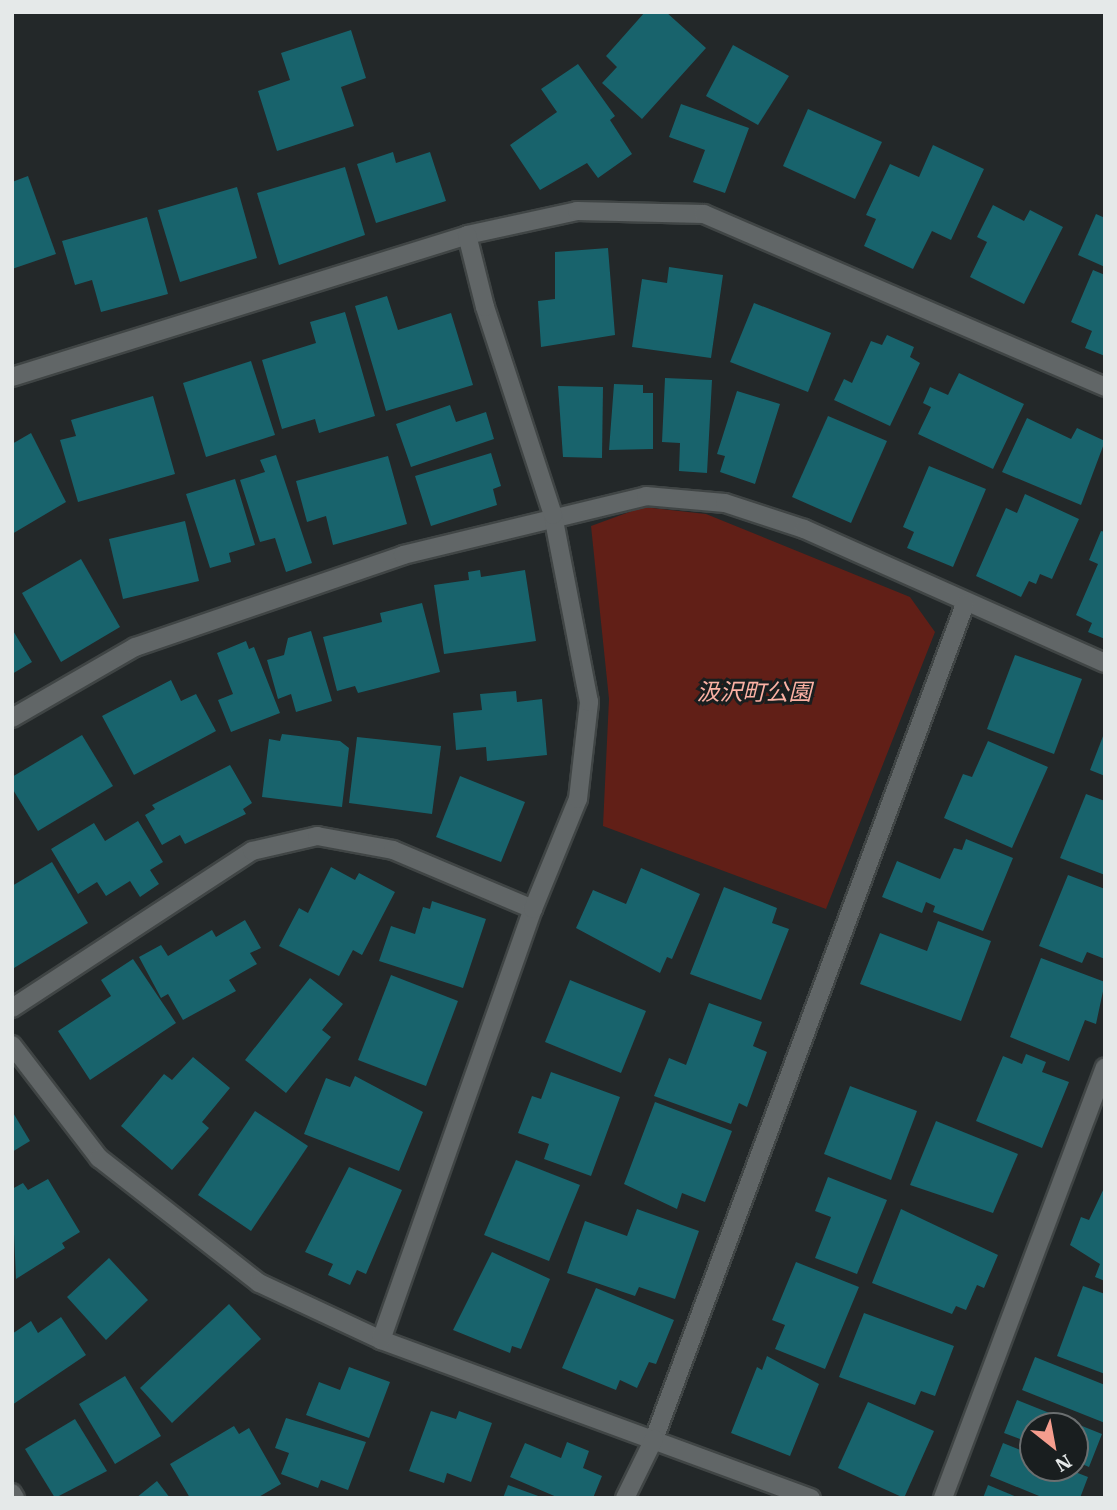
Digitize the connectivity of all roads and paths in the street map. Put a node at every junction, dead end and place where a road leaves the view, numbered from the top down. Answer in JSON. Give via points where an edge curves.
{"nodes":[{"id":1,"x":467,"y":234,"type":"junction"},
{"id":2,"x":12,"y":377,"type":"edge"},
{"id":3,"x":1105,"y":387,"type":"edge"},
{"id":4,"x":553,"y":514,"type":"junction"},
{"id":5,"x":965,"y":604,"type":"junction"},
{"id":6,"x":1105,"y":663,"type":"edge"},
{"id":7,"x":12,"y":718,"type":"edge"},
{"id":8,"x":533,"y":909,"type":"junction"},
{"id":9,"x":12,"y":1008,"type":"edge"},
{"id":10,"x":12,"y":1045,"type":"edge"},
{"id":11,"x":1105,"y":1066,"type":"edge"},
{"id":12,"x":381,"y":1340,"type":"junction"},
{"id":13,"x":654,"y":1439,"type":"junction"},
{"id":14,"x":12,"y":1493,"type":"edge"},
{"id":15,"x":15,"y":1498,"type":"edge"},
{"id":16,"x":625,"y":1498,"type":"edge"},
{"id":17,"x":811,"y":1498,"type":"edge"},
{"id":18,"x":943,"y":1498,"type":"edge"}],
"edges":[{"from":1,"to":2,"type":"street"},
{"from":1,"to":3,"type":"street","via":[[577,211],[704,214]]},
{"from":1,"to":4,"type":"street","via":[[485,307]]},
{"from":4,"to":5,"type":"street","via":[[646,496],[725,503],[804,529]]},
{"from":4,"to":7,"type":"street","via":[[403,555],[135,647]]},
{"from":4,"to":8,"type":"street","via":[[589,702],[578,799]]},
{"from":5,"to":6,"type":"street"},
{"from":5,"to":13,"type":"street"},
{"from":8,"to":9,"type":"street","via":[[393,850],[317,836],[251,851]]},
{"from":8,"to":12,"type":"street"},
{"from":10,"to":12,"type":"street","via":[[99,1158],[164,1213],[259,1283]]},
{"from":11,"to":18,"type":"street"},
{"from":12,"to":13,"type":"street"},
{"from":13,"to":16,"type":"street"},
{"from":13,"to":17,"type":"street"},
{"from":14,"to":15,"type":"street"}]}
